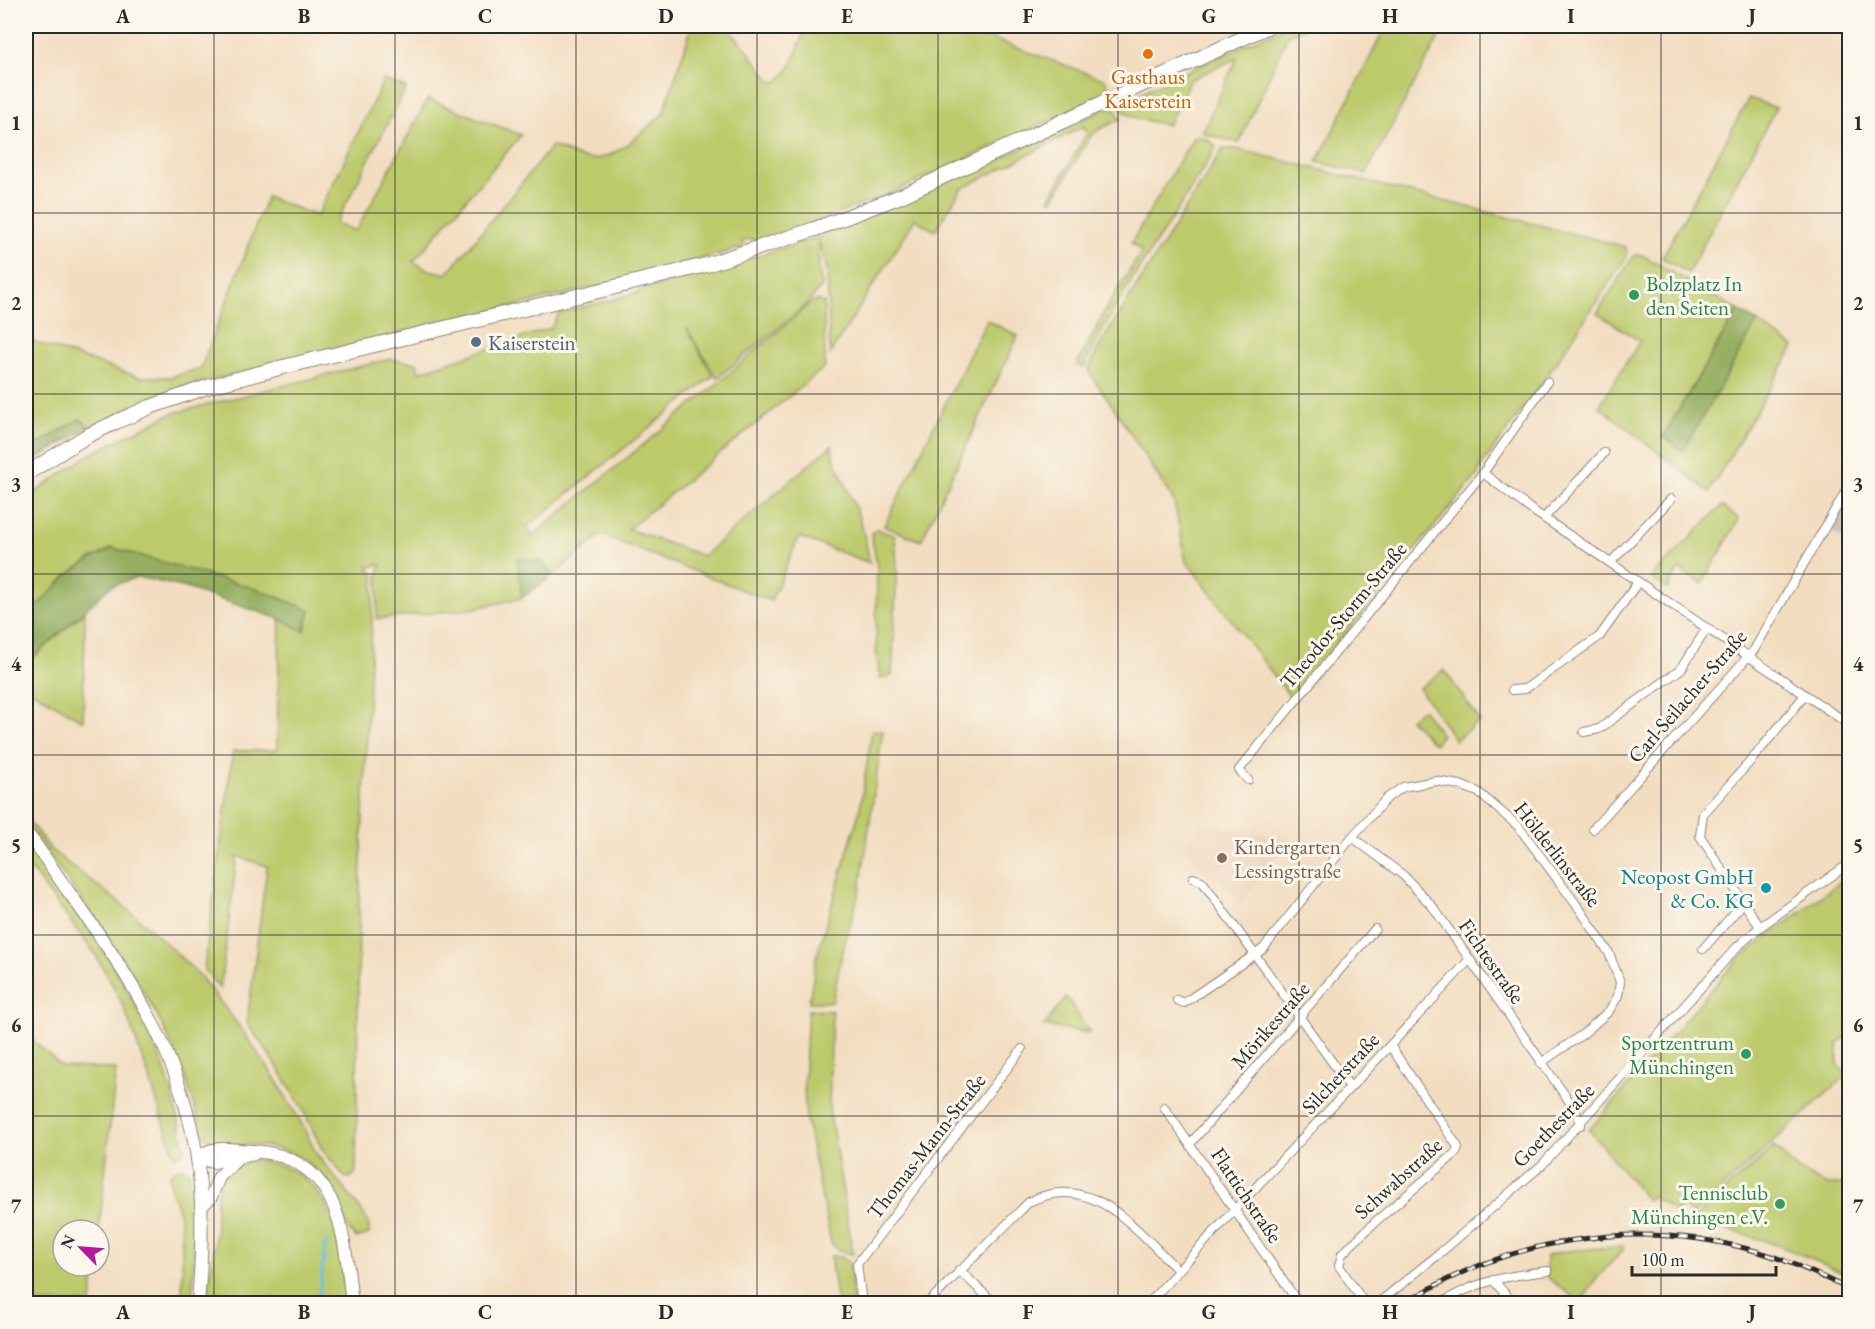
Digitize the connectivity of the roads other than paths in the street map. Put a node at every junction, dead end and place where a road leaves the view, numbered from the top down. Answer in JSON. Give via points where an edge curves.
{"nodes":[{"id":1,"x":1269,"y":26,"type":"edge"},
{"id":2,"x":1547,"y":382,"type":"dead end"},
{"id":3,"x":1604,"y":453,"type":"dead end"},
{"id":4,"x":1483,"y":473,"type":"junction"},
{"id":5,"x":26,"y":474,"type":"edge"},
{"id":6,"x":1850,"y":484,"type":"edge"},
{"id":7,"x":1671,"y":499,"type":"dead end"},
{"id":8,"x":1544,"y":518,"type":"junction"},
{"id":9,"x":1611,"y":562,"type":"junction"},
{"id":10,"x":1638,"y":582,"type":"junction"},
{"id":11,"x":1707,"y":628,"type":"junction"},
{"id":12,"x":1748,"y":656,"type":"junction"},
{"id":13,"x":1512,"y":690,"type":"dead end"},
{"id":14,"x":1805,"y":695,"type":"junction"},
{"id":15,"x":1850,"y":725,"type":"edge"},
{"id":16,"x":1584,"y":732,"type":"dead end"},
{"id":17,"x":1248,"y":780,"type":"dead end"},
{"id":18,"x":1593,"y":829,"type":"dead end"},
{"id":19,"x":26,"y":832,"type":"edge"},
{"id":20,"x":1352,"y":837,"type":"junction"},
{"id":21,"x":1850,"y":863,"type":"edge"},
{"id":22,"x":1193,"y":878,"type":"dead end"},
{"id":23,"x":1744,"y":902,"type":"junction"},
{"id":24,"x":1761,"y":927,"type":"junction"},
{"id":25,"x":1376,"y":928,"type":"dead end"},
{"id":26,"x":1703,"y":949,"type":"dead end"},
{"id":27,"x":1255,"y":955,"type":"junction"},
{"id":28,"x":1469,"y":960,"type":"junction"},
{"id":29,"x":1177,"y":1000,"type":"dead end"},
{"id":30,"x":1300,"y":1017,"type":"junction"},
{"id":31,"x":1391,"y":1047,"type":"junction"},
{"id":32,"x":1022,"y":1049,"type":"dead end"},
{"id":33,"x":1541,"y":1063,"type":"junction"},
{"id":34,"x":1350,"y":1087,"type":"junction"},
{"id":35,"x":1164,"y":1107,"type":"dead end"},
{"id":36,"x":1581,"y":1125,"type":"junction"},
{"id":37,"x":1190,"y":1144,"type":"junction"},
{"id":38,"x":262,"y":1152,"type":"junction"},
{"id":39,"x":197,"y":1158,"type":"junction"},
{"id":40,"x":238,"y":1159,"type":"junction"},
{"id":41,"x":201,"y":1208,"type":"junction"},
{"id":42,"x":1235,"y":1209,"type":"junction"},
{"id":43,"x":959,"y":1270,"type":"junction"},
{"id":44,"x":1178,"y":1270,"type":"junction"},
{"id":45,"x":1548,"y":1270,"type":"dead end"},
{"id":46,"x":1492,"y":1280,"type":"junction"},
{"id":47,"x":198,"y":1304,"type":"edge"},
{"id":48,"x":352,"y":1304,"type":"edge"},
{"id":49,"x":862,"y":1304,"type":"edge"},
{"id":50,"x":927,"y":1304,"type":"edge"},
{"id":51,"x":995,"y":1304,"type":"edge"},
{"id":52,"x":1148,"y":1304,"type":"edge"},
{"id":53,"x":1299,"y":1304,"type":"edge"},
{"id":54,"x":1365,"y":1304,"type":"edge"},
{"id":55,"x":1377,"y":1304,"type":"edge"},
{"id":56,"x":1440,"y":1304,"type":"edge"},
{"id":57,"x":1514,"y":1304,"type":"edge"}],
"edges":[{"from":1,"to":5,"type":"main road","via":[[901,196],[833,223],[706,265],[207,387],[117,421]]},
{"from":2,"to":4,"type":"street"},
{"from":3,"to":8,"type":"street"},
{"from":4,"to":8,"type":"street"},
{"from":4,"to":17,"type":"street","name":"Theodor-Storm-Straße","via":[[1239,770]]},
{"from":6,"to":12,"type":"street","name":"Carl-Seilacher-Straße"},
{"from":7,"to":9,"type":"street"},
{"from":8,"to":9,"type":"street"},
{"from":9,"to":10,"type":"street"},
{"from":10,"to":11,"type":"street"},
{"from":10,"to":13,"type":"street","via":[[1599,636],[1525,690]]},
{"from":11,"to":12,"type":"street"},
{"from":11,"to":16,"type":"street","via":[[1681,669],[1599,729]]},
{"from":12,"to":14,"type":"street"},
{"from":12,"to":18,"type":"street","name":"Carl-Seilacher-Straße"},
{"from":14,"to":15,"type":"street"},
{"from":14,"to":23,"type":"street","via":[[1703,814],[1700,836]]},
{"from":19,"to":39,"type":"main road","via":[[117,960],[156,1027],[182,1097]]},
{"from":20,"to":27,"type":"street","name":"Hölderlinstraße"},
{"from":20,"to":28,"type":"street","name":"Fichtestraße","via":[[1404,876],[1433,907]]},
{"from":20,"to":33,"type":"street","name":"Hölderlinstraße","via":[[1387,798],[1403,787],[1436,781],[1478,792],[1518,826],[1609,953],[1620,982],[1618,996],[1608,1011]]},
{"from":21,"to":24,"type":"street","name":"Goethestraße"},
{"from":22,"to":27,"type":"street","via":[[1202,881]]},
{"from":23,"to":24,"type":"street"},
{"from":23,"to":26,"type":"street"},
{"from":24,"to":36,"type":"street","name":"Goethestraße","via":[[1737,947]]},
{"from":25,"to":30,"type":"street","name":"Mörikestraße"},
{"from":27,"to":29,"type":"street","name":"Hölderlinstraße","via":[[1184,1003]]},
{"from":27,"to":30,"type":"street"},
{"from":28,"to":31,"type":"street","name":"Silcherstraße"},
{"from":28,"to":33,"type":"street","name":"Fichtestraße"},
{"from":30,"to":34,"type":"street"},
{"from":30,"to":37,"type":"street","name":"Mörikestraße"},
{"from":31,"to":34,"type":"street","name":"Silcherstraße"},
{"from":31,"to":54,"type":"street","name":"Schwabstraße","via":[[1458,1147],[1456,1153],[1342,1254],[1339,1266]]},
{"from":32,"to":49,"type":"street","name":"Thomas-Mann-Straße","via":[[857,1264]]},
{"from":33,"to":36,"type":"street","name":"Fichtestraße","via":[[1576,1111]]},
{"from":34,"to":42,"type":"street","name":"Silcherstraße"},
{"from":35,"to":37,"type":"street","name":"Flattichstraße"},
{"from":36,"to":55,"type":"street","name":"Goethestraße","via":[[1543,1164]]},
{"from":37,"to":42,"type":"street","name":"Flattichstraße"},
{"from":38,"to":39,"type":"main road","via":[[213,1150]]},
{"from":38,"to":40,"type":"main road"},
{"from":38,"to":48,"type":"main road","via":[[300,1164],[320,1181],[331,1198],[341,1226]]},
{"from":39,"to":40,"type":"main road","via":[[213,1162]]},
{"from":39,"to":41,"type":"main road"},
{"from":40,"to":41,"type":"main road","via":[[219,1177],[211,1197]]},
{"from":41,"to":47,"type":"main road"},
{"from":42,"to":44,"type":"street","name":"Silcherstraße"},
{"from":42,"to":53,"type":"street","name":"Flattichstraße"},
{"from":43,"to":44,"type":"street","via":[[1029,1203],[1041,1196],[1071,1193],[1089,1197],[1117,1212]]},
{"from":43,"to":50,"type":"street"},
{"from":43,"to":51,"type":"street"},
{"from":44,"to":52,"type":"street","name":"Silcherstraße"},
{"from":45,"to":46,"type":"street"},
{"from":46,"to":56,"type":"street","via":[[1465,1288]]},
{"from":46,"to":57,"type":"street"}]}
